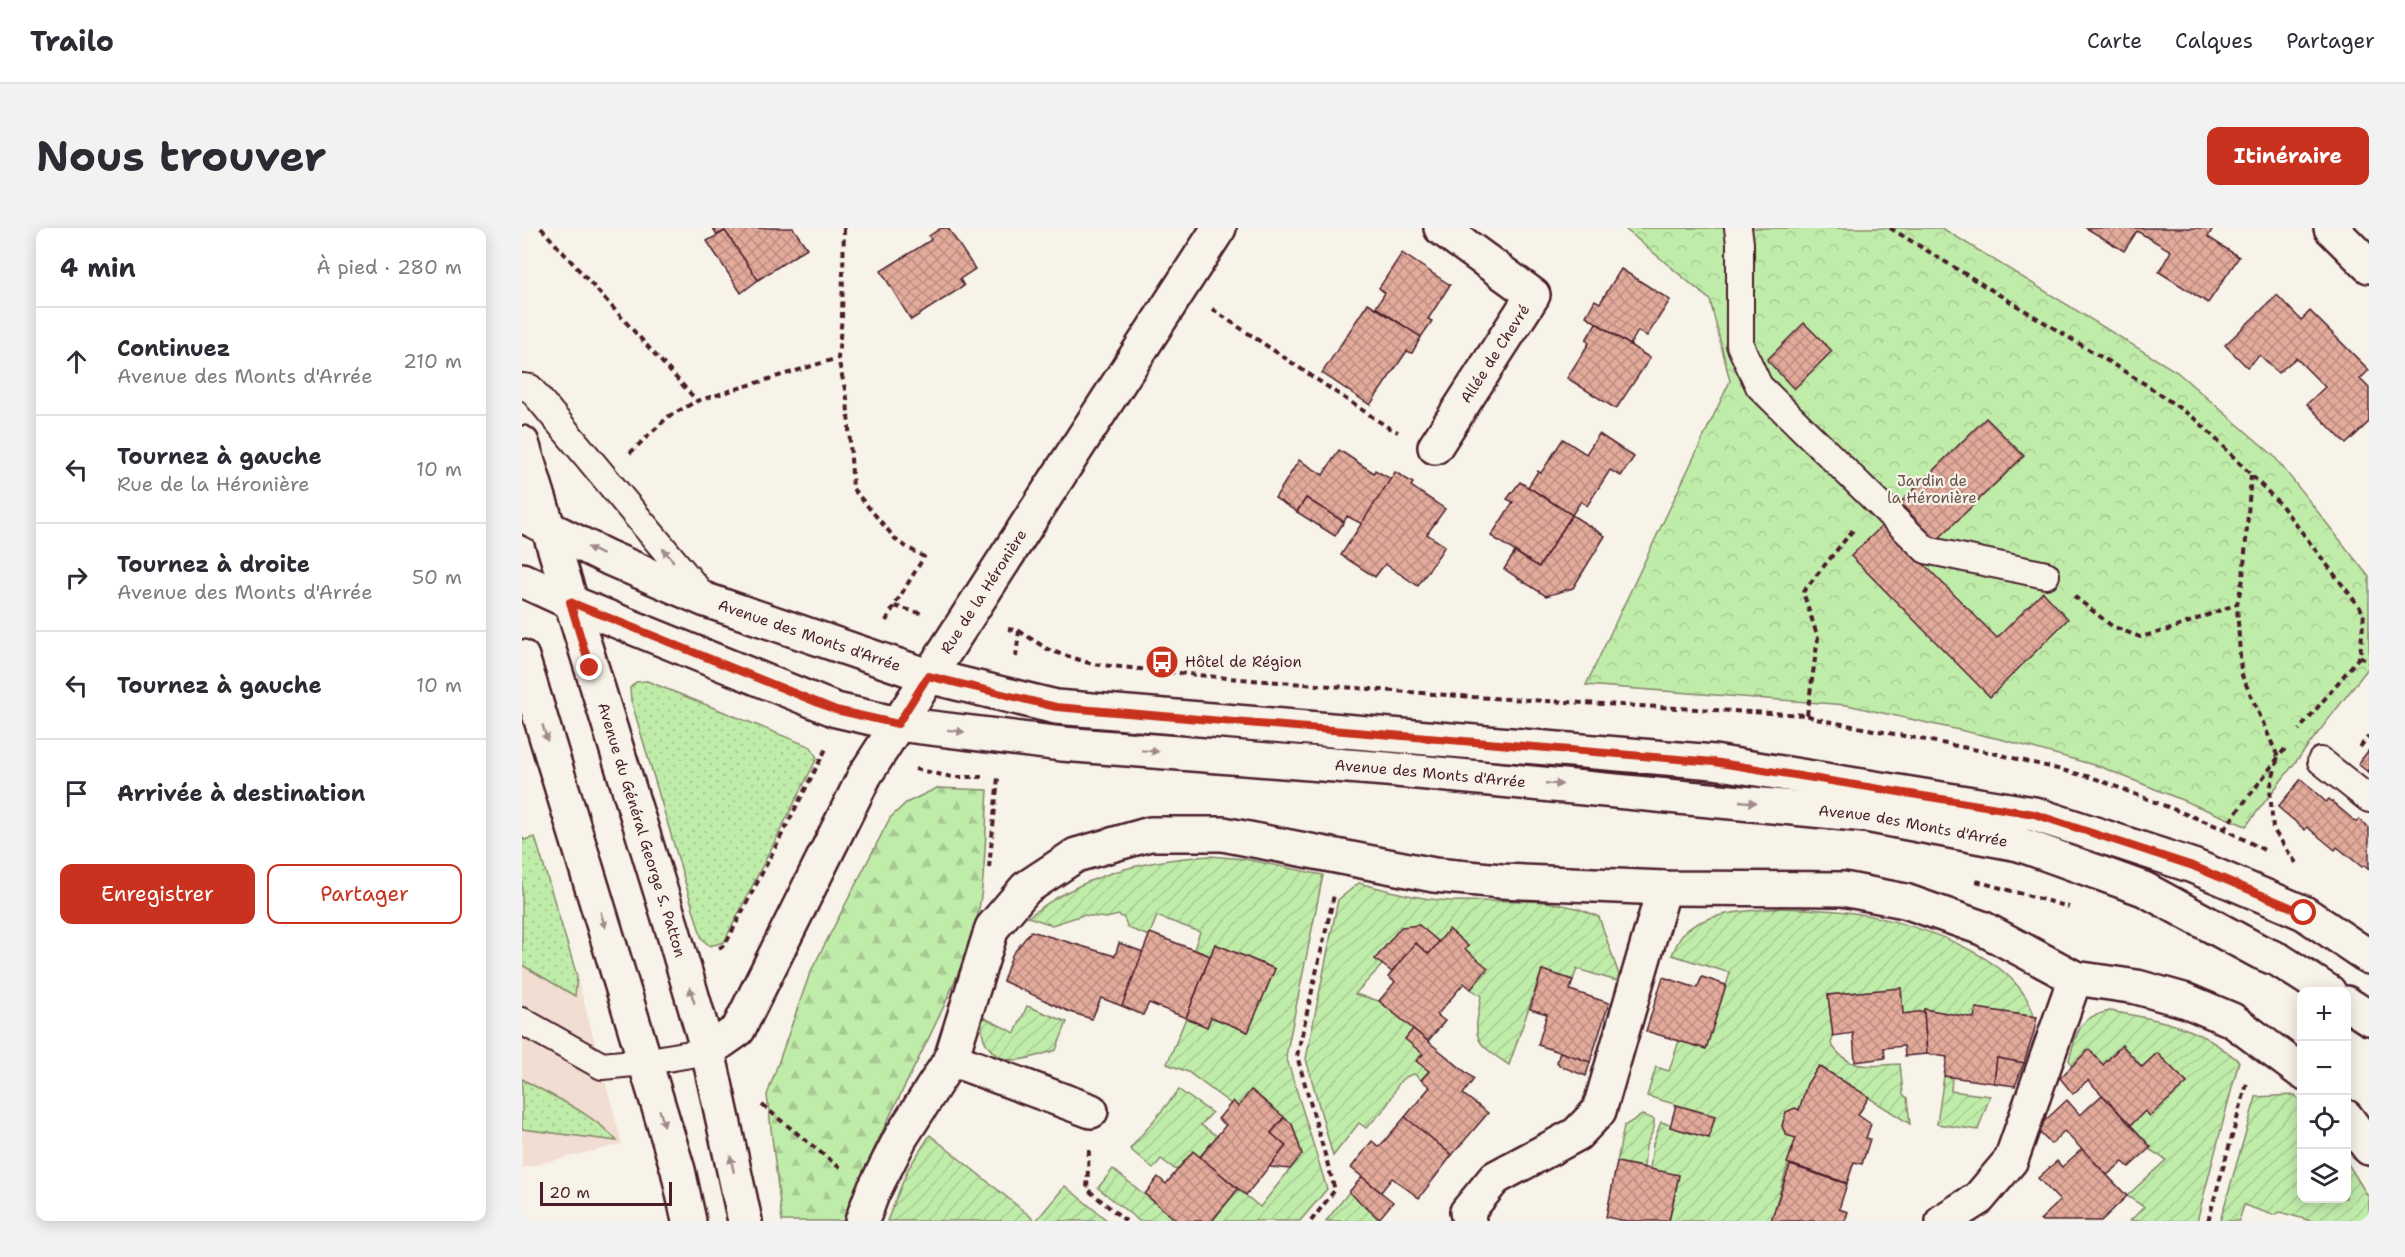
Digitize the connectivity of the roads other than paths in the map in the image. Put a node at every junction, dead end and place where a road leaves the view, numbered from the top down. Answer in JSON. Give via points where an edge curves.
{"nodes":[{"id":1,"x":1219,"y":228,"type":"edge"},
{"id":2,"x":1441,"y":228,"type":"edge"},
{"id":3,"x":1738,"y":228,"type":"edge"},
{"id":4,"x":2331,"y":228,"type":"edge"},
{"id":5,"x":2369,"y":266,"type":"edge"},
{"id":6,"x":522,"y":387,"type":"edge"},
{"id":7,"x":522,"y":443,"type":"edge"},
{"id":8,"x":1435,"y":447,"type":"road end"},
{"id":9,"x":535,"y":521,"type":"edge"},
{"id":10,"x":2046,"y":575,"type":"road end"},
{"id":11,"x":522,"y":580,"type":"edge"},
{"id":12,"x":706,"y":600,"type":"junction"},
{"id":13,"x":570,"y":602,"type":"junction"},
{"id":14,"x":522,"y":657,"type":"edge"},
{"id":15,"x":928,"y":676,"type":"junction"},
{"id":16,"x":898,"y":724,"type":"junction"},
{"id":17,"x":2321,"y":760,"type":"dead end"},
{"id":18,"x":2369,"y":799,"type":"edge"},
{"id":19,"x":1664,"y":888,"type":"junction"},
{"id":20,"x":2369,"y":957,"type":"edge"},
{"id":21,"x":2075,"y":978,"type":"junction"},
{"id":22,"x":2321,"y":987,"type":"edge"},
{"id":23,"x":2351,"y":1006,"type":"edge"},
{"id":24,"x":2369,"y":1018,"type":"edge"},
{"id":25,"x":522,"y":1021,"type":"edge"},
{"id":26,"x":708,"y":1051,"type":"junction"},
{"id":27,"x":951,"y":1059,"type":"junction"},
{"id":28,"x":644,"y":1062,"type":"junction"},
{"id":29,"x":2297,"y":1069,"type":"edge"},
{"id":30,"x":1091,"y":1111,"type":"road end"},
{"id":31,"x":2351,"y":1124,"type":"edge"},
{"id":32,"x":2369,"y":1148,"type":"edge"},
{"id":33,"x":689,"y":1221,"type":"edge"},
{"id":34,"x":745,"y":1221,"type":"edge"},
{"id":35,"x":862,"y":1221,"type":"edge"},
{"id":36,"x":1469,"y":1221,"type":"edge"},
{"id":37,"x":1943,"y":1221,"type":"edge"}],
"edges":[{"from":1,"to":15,"type":"street","name":"Rue de la Héronière"},
{"from":2,"to":8,"type":"street","name":"Allée de Chevré","via":[[1533,295]]},
{"from":3,"to":10,"type":"lane","via":[[1740,345],[1759,386],[1926,550]]},
{"from":4,"to":5,"type":"street"},
{"from":12,"to":6,"type":"lane","one_way":true,"via":[[530,388]]},
{"from":7,"to":9,"type":"street","name":"Avenue du Général George S. Patton"},
{"from":12,"to":9,"type":"street","name":"Avenue des Monts d'Arrée","one_way":true},
{"from":9,"to":13,"type":"street","name":"Avenue du Général George S. Patton"},
{"from":11,"to":13,"type":"street","name":"Avenue des Monts d'Arrée"},
{"from":12,"to":15,"type":"street","name":"Avenue des Monts d'Arrée"},
{"from":13,"to":16,"type":"street","name":"Avenue des Monts d'Arrée","via":[[836,710]]},
{"from":26,"to":13,"type":"street","name":"Avenue du Général George S. Patton","one_way":true},
{"from":14,"to":28,"type":"street","one_way":true},
{"from":15,"to":16,"type":"street","name":"Rue de la Héronière"},
{"from":15,"to":20,"type":"street","name":"Avenue des Monts d'Arrée","via":[[1056,707],[1714,762],[2034,814],[2193,866],[2263,895],[2304,913]]},
{"from":16,"to":22,"type":"street","name":"Avenue des Monts d'Arrée","one_way":true,"via":[[1062,744],[1433,773],[1866,814],[2019,844],[2144,889],[2279,960]]},
{"from":16,"to":26,"type":"street","name":"Rue de la Héronière","via":[[866,775],[738,1030]]},
{"from":17,"to":18,"type":"lane"},
{"from":19,"to":21,"type":"street","via":[[1843,889],[1905,901],[1982,928]]},
{"from":19,"to":27,"type":"street","via":[[1434,875],[1223,834],[1150,834],[1076,855],[1026,888],[992,928]]},
{"from":19,"to":36,"type":"street","via":[[1599,1111],[1578,1134],[1495,1178],[1467,1212]]},
{"from":21,"to":29,"type":"street","via":[[2137,987],[2187,1001],[2232,1020]]},
{"from":21,"to":37,"type":"street","via":[[2011,1160],[1979,1198]]},
{"from":23,"to":24,"type":"street"},
{"from":25,"to":28,"type":"lane","via":[[602,1066]]},
{"from":26,"to":28,"type":"lane"},
{"from":34,"to":26,"type":"street","name":"Avenue du Général George S. Patton","one_way":true},
{"from":27,"to":30,"type":"street"},
{"from":27,"to":35,"type":"street","via":[[902,1137]]},
{"from":28,"to":33,"type":"street","one_way":true,"via":[[678,1170]]},
{"from":31,"to":32,"type":"street"}]}
